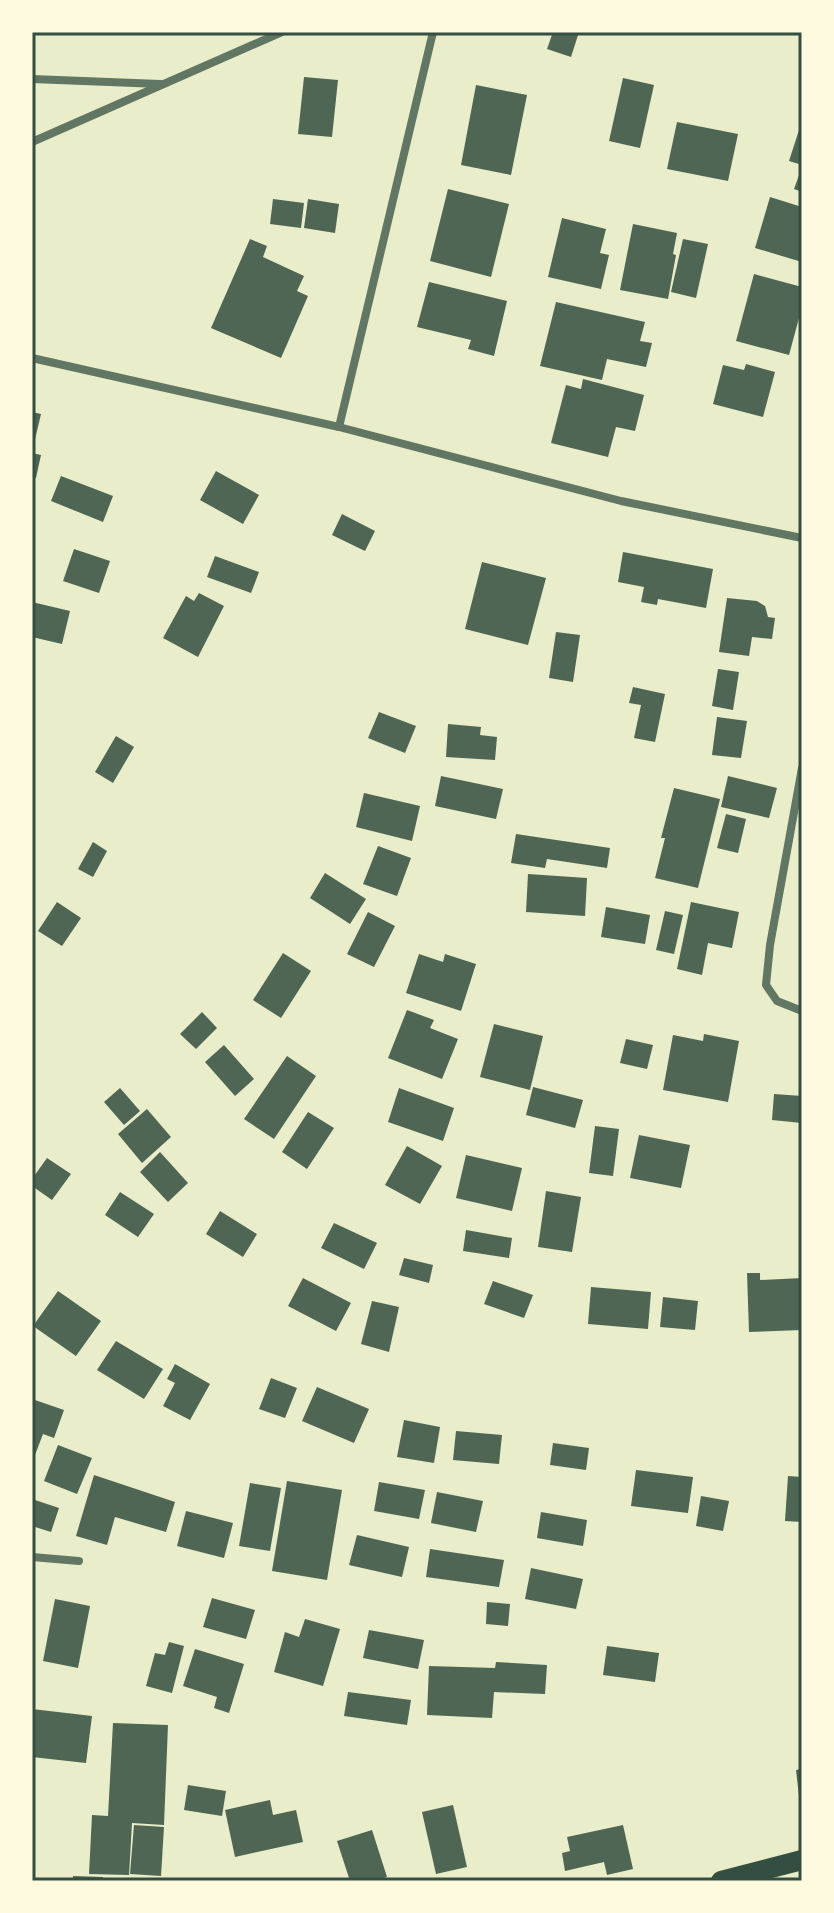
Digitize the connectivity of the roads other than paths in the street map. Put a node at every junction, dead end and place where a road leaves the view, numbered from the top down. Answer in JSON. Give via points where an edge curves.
{"nodes":[{"id":1,"x":282,"y":32,"type":"edge"},
{"id":2,"x":433,"y":32,"type":"edge"},
{"id":3,"x":32,"y":79,"type":"edge"},
{"id":4,"x":165,"y":84,"type":"junction"},
{"id":5,"x":32,"y":142,"type":"edge"},
{"id":6,"x":32,"y":358,"type":"edge"},
{"id":7,"x":339,"y":427,"type":"junction"},
{"id":8,"x":802,"y":538,"type":"edge"},
{"id":9,"x":802,"y":768,"type":"edge"},
{"id":10,"x":802,"y":1011,"type":"edge"},
{"id":11,"x":32,"y":1557,"type":"edge"},
{"id":12,"x":79,"y":1561,"type":"dead end"},
{"id":13,"x":802,"y":1860,"type":"edge"},
{"id":14,"x":721,"y":1881,"type":"edge"}],
"edges":[{"from":1,"to":4,"type":"street"},
{"from":2,"to":7,"type":"street"},
{"from":3,"to":4,"type":"street"},
{"from":4,"to":5,"type":"street"},
{"from":6,"to":7,"type":"street"},
{"from":7,"to":8,"type":"street","via":[[621,501]]},
{"from":9,"to":10,"type":"street","via":[[766,985],[777,1001]]},
{"from":11,"to":12,"type":"street"},
{"from":13,"to":14,"type":"highway"}]}
